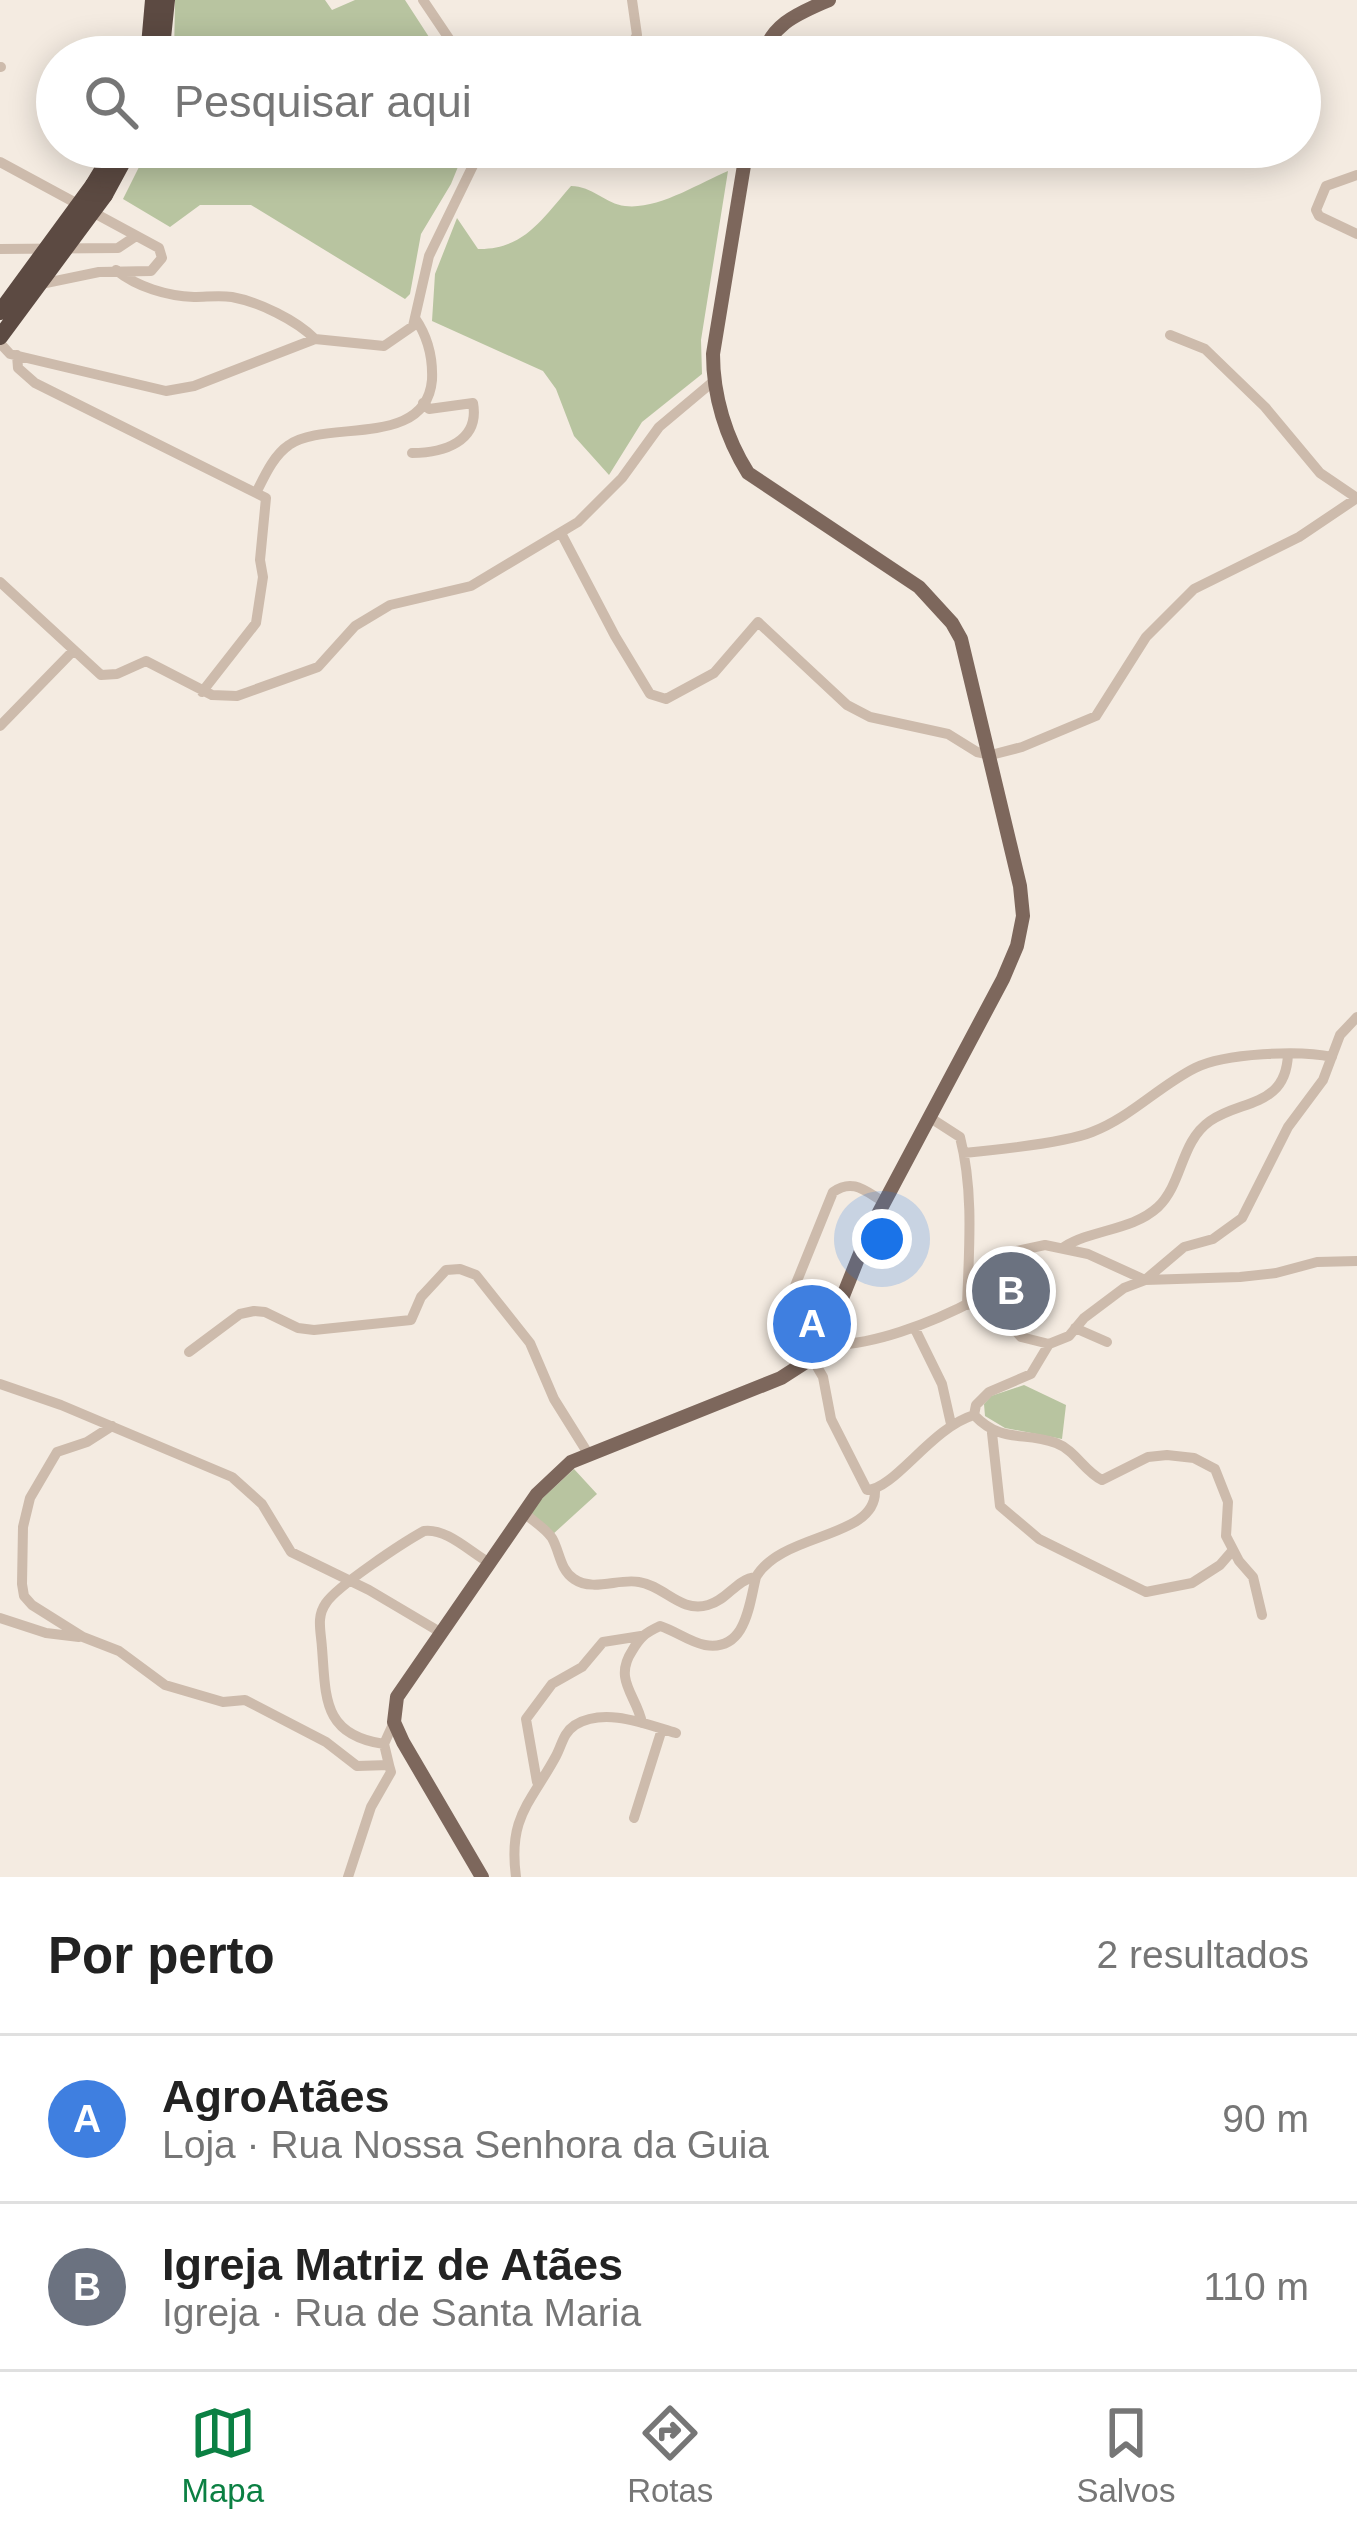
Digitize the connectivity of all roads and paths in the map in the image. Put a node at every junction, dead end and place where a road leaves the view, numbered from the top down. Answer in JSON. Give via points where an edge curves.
{"nodes":[{"id":1,"x":154,"y":0,"type":"edge"},
{"id":2,"x":166,"y":0,"type":"edge"},
{"id":3,"x":423,"y":0,"type":"edge"},
{"id":4,"x":632,"y":0,"type":"edge"},
{"id":5,"x":829,"y":0,"type":"edge"},
{"id":6,"x":150,"y":36,"type":"edge"},
{"id":7,"x":163,"y":36,"type":"edge"},
{"id":8,"x":447,"y":36,"type":"edge"},
{"id":9,"x":636,"y":36,"type":"edge"},
{"id":10,"x":771,"y":36,"type":"edge"},
{"id":11,"x":0,"y":162,"type":"edge"},
{"id":12,"x":108,"y":168,"type":"edge"},
{"id":13,"x":115,"y":168,"type":"edge"},
{"id":14,"x":472,"y":168,"type":"edge"},
{"id":15,"x":743,"y":168,"type":"edge"},
{"id":16,"x":1357,"y":175,"type":"edge"},
{"id":17,"x":99,"y":190,"type":"junction"},
{"id":18,"x":1357,"y":234,"type":"edge"},
{"id":19,"x":136,"y":236,"type":"junction"},
{"id":20,"x":0,"y":249,"type":"edge"},
{"id":21,"x":116,"y":270,"type":"junction"},
{"id":22,"x":0,"y":293,"type":"edge"},
{"id":23,"x":0,"y":312,"type":"edge"},
{"id":24,"x":416,"y":318,"type":"junction"},
{"id":25,"x":1170,"y":335,"type":"dead end"},
{"id":26,"x":315,"y":339,"type":"junction"},
{"id":27,"x":5,"y":349,"type":"edge"},
{"id":28,"x":715,"y":380,"type":"junction"},
{"id":29,"x":423,"y":404,"type":"junction"},
{"id":30,"x":412,"y":453,"type":"dead end"},
{"id":31,"x":257,"y":491,"type":"junction"},
{"id":32,"x":1357,"y":498,"type":"edge"},
{"id":33,"x":561,"y":533,"type":"junction"},
{"id":34,"x":0,"y":582,"type":"edge"},
{"id":35,"x":73,"y":651,"type":"junction"},
{"id":36,"x":202,"y":692,"type":"junction"},
{"id":37,"x":0,"y":726,"type":"edge"},
{"id":38,"x":991,"y":755,"type":"junction"},
{"id":39,"x":1357,"y":1017,"type":"edge"},
{"id":40,"x":1288,"y":1054,"type":"junction"},
{"id":41,"x":1332,"y":1057,"type":"junction"},
{"id":42,"x":929,"y":1117,"type":"junction"},
{"id":43,"x":964,"y":1153,"type":"junction"},
{"id":44,"x":884,"y":1202,"type":"junction"},
{"id":45,"x":1064,"y":1246,"type":"junction"},
{"id":46,"x":1357,"y":1261,"type":"edge"},
{"id":47,"x":1144,"y":1280,"type":"junction"},
{"id":48,"x":972,"y":1302,"type":"junction"},
{"id":49,"x":782,"y":1318,"type":"dead end"},
{"id":50,"x":914,"y":1327,"type":"junction"},
{"id":51,"x":1075,"y":1328,"type":"junction"},
{"id":52,"x":1108,"y":1342,"type":"dead end"},
{"id":53,"x":1048,"y":1344,"type":"junction"},
{"id":54,"x":816,"y":1350,"type":"junction"},
{"id":55,"x":188,"y":1352,"type":"dead end"},
{"id":56,"x":0,"y":1384,"type":"edge"},
{"id":57,"x":974,"y":1414,"type":"junction"},
{"id":58,"x":951,"y":1424,"type":"junction"},
{"id":59,"x":112,"y":1426,"type":"junction"},
{"id":60,"x":992,"y":1433,"type":"junction"},
{"id":61,"x":589,"y":1455,"type":"junction"},
{"id":62,"x":875,"y":1490,"type":"junction"},
{"id":63,"x":524,"y":1513,"type":"junction"},
{"id":64,"x":1233,"y":1550,"type":"junction"},
{"id":65,"x":488,"y":1562,"type":"junction"},
{"id":66,"x":756,"y":1577,"type":"junction"},
{"id":67,"x":352,"y":1583,"type":"junction"},
{"id":68,"x":1262,"y":1615,"type":"dead end"},
{"id":69,"x":0,"y":1618,"type":"edge"},
{"id":70,"x":440,"y":1632,"type":"junction"},
{"id":71,"x":641,"y":1636,"type":"junction"},
{"id":72,"x":83,"y":1637,"type":"junction"},
{"id":73,"x":394,"y":1722,"type":"junction"},
{"id":74,"x":642,"y":1723,"type":"junction"},
{"id":75,"x":662,"y":1729,"type":"junction"},
{"id":76,"x":676,"y":1733,"type":"dead end"},
{"id":77,"x":384,"y":1744,"type":"junction"},
{"id":78,"x":389,"y":1765,"type":"junction"},
{"id":79,"x":537,"y":1782,"type":"junction"},
{"id":80,"x":634,"y":1819,"type":"dead end"},
{"id":81,"x":348,"y":1877,"type":"edge"},
{"id":82,"x":482,"y":1877,"type":"edge"},
{"id":83,"x":516,"y":1877,"type":"edge"}],
"edges":[{"from":1,"to":6,"type":"highway"},
{"from":2,"to":7,"type":"highway"},
{"from":3,"to":8,"type":"street"},
{"from":4,"to":9,"type":"street"},
{"from":5,"to":10,"type":"main road"},
{"from":11,"to":19,"type":"street"},
{"from":12,"to":17,"type":"highway"},
{"from":13,"to":17,"type":"highway"},
{"from":14,"to":24,"type":"street","via":[[429,256]]},
{"from":15,"to":28,"type":"main road","via":[[715,328]]},
{"from":16,"to":18,"type":"street","via":[[1326,186],[1316,210]]},
{"from":17,"to":23,"type":"highway","bridge":true},
{"from":17,"to":27,"type":"highway","bridge":true},
{"from":19,"to":20,"type":"street","via":[[118,248]]},
{"from":19,"to":21,"type":"street","via":[[159,248],[159,266]]},
{"from":21,"to":22,"type":"street"},
{"from":21,"to":26,"type":"street","via":[[141,286],[234,297]]},
{"from":24,"to":26,"type":"street","via":[[384,346]]},
{"from":24,"to":29,"type":"street","via":[[433,364]]},
{"from":25,"to":32,"type":"street","via":[[1209,353],[1320,473]]},
{"from":26,"to":27,"type":"street","via":[[166,391]]},
{"from":27,"to":31,"type":"street","via":[[35,383]]},
{"from":28,"to":33,"type":"street","via":[[659,427],[622,478]]},
{"from":28,"to":38,"type":"main road","via":[[732,448],[748,473],[919,587],[952,623]]},
{"from":29,"to":30,"type":"street","via":[[473,403],[474,418],[446,451]]},
{"from":29,"to":31,"type":"street","via":[[381,428],[289,445]]},
{"from":31,"to":36,"type":"street","via":[[267,508],[256,623]]},
{"from":32,"to":38,"type":"street","via":[[1283,547],[1194,589],[1146,637],[1096,716]]},
{"from":33,"to":36,"type":"street","via":[[471,586],[391,605],[355,626],[318,667],[237,696]]},
{"from":33,"to":38,"type":"street","via":[[650,694],[666,699],[714,673],[758,622],[847,705]]},
{"from":34,"to":35,"type":"street"},
{"from":35,"to":36,"type":"street","via":[[101,675],[146,662]]},
{"from":35,"to":37,"type":"street"},
{"from":38,"to":42,"type":"main road","via":[[1023,916],[1003,979]]},
{"from":39,"to":41,"type":"street"},
{"from":40,"to":41,"type":"street"},
{"from":40,"to":43,"type":"street","via":[[1196,1068],[1090,1133]]},
{"from":40,"to":45,"type":"street","via":[[1264,1100],[1208,1121],[1193,1138],[1160,1206]]},
{"from":41,"to":47,"type":"street","via":[[1242,1218],[1184,1247]]},
{"from":42,"to":43,"type":"street","via":[[960,1137]]},
{"from":42,"to":44,"type":"main road"},
{"from":43,"to":48,"type":"street"},
{"from":44,"to":49,"type":"street","via":[[854,1185],[833,1192]]},
{"from":44,"to":54,"type":"main road"},
{"from":45,"to":47,"type":"street"},
{"from":45,"to":48,"type":"street","via":[[997,1255],[979,1273]]},
{"from":46,"to":47,"type":"street"},
{"from":47,"to":51,"type":"street"},
{"from":48,"to":50,"type":"street"},
{"from":48,"to":53,"type":"street","via":[[993,1306],[1021,1336]]},
{"from":50,"to":54,"type":"street"},
{"from":50,"to":58,"type":"street"},
{"from":51,"to":52,"type":"street"},
{"from":51,"to":53,"type":"street"},
{"from":53,"to":57,"type":"street","via":[[1031,1374],[989,1392]]},
{"from":54,"to":61,"type":"main road","via":[[782,1378]]},
{"from":54,"to":62,"type":"street","via":[[831,1419],[859,1480]]},
{"from":55,"to":61,"type":"street","via":[[254,1311],[314,1330],[411,1320],[434,1280],[460,1270],[476,1275],[530,1343]]},
{"from":56,"to":59,"type":"street"},
{"from":57,"to":58,"type":"street"},
{"from":57,"to":60,"type":"street"},
{"from":58,"to":62,"type":"street"},
{"from":59,"to":67,"type":"street","via":[[232,1477],[262,1504],[291,1552]]},
{"from":59,"to":72,"type":"street","via":[[57,1452],[23,1527],[24,1597]]},
{"from":60,"to":64,"type":"street","via":[[1051,1441],[1102,1480],[1148,1457],[1194,1458],[1221,1477]]},
{"from":60,"to":64,"type":"street","via":[[1000,1506],[1039,1539],[1146,1592],[1192,1582]]},
{"from":61,"to":63,"type":"main road","via":[[556,1475]]},
{"from":62,"to":66,"type":"street","via":[[863,1519],[791,1546]]},
{"from":63,"to":65,"type":"main road"},
{"from":63,"to":66,"type":"street","via":[[550,1534],[569,1577],[580,1583],[632,1580],[685,1606],[705,1607]]},
{"from":64,"to":68,"type":"street","via":[[1252,1577]]},
{"from":65,"to":67,"type":"street","via":[[434,1530]]},
{"from":65,"to":70,"type":"main road"},
{"from":66,"to":71,"type":"street","via":[[750,1615],[722,1645],[660,1627]]},
{"from":67,"to":70,"type":"street"},
{"from":67,"to":77,"type":"street","via":[[331,1596],[319,1619],[325,1703],[356,1736]]},
{"from":69,"to":72,"type":"street"},
{"from":70,"to":73,"type":"main road","via":[[397,1696]]},
{"from":71,"to":74,"type":"street","via":[[623,1677]]},
{"from":71,"to":79,"type":"street","via":[[603,1642],[552,1684],[526,1719]]},
{"from":72,"to":78,"type":"street","via":[[165,1685],[223,1702],[245,1700],[357,1766]]},
{"from":73,"to":77,"type":"street"},
{"from":73,"to":82,"type":"main road"},
{"from":74,"to":75,"type":"street"},
{"from":74,"to":79,"type":"street","via":[[617,1717],[577,1724]]},
{"from":75,"to":76,"type":"street"},
{"from":75,"to":80,"type":"street"},
{"from":77,"to":78,"type":"street"},
{"from":78,"to":81,"type":"street"},
{"from":79,"to":83,"type":"street","via":[[516,1825]]}]}
